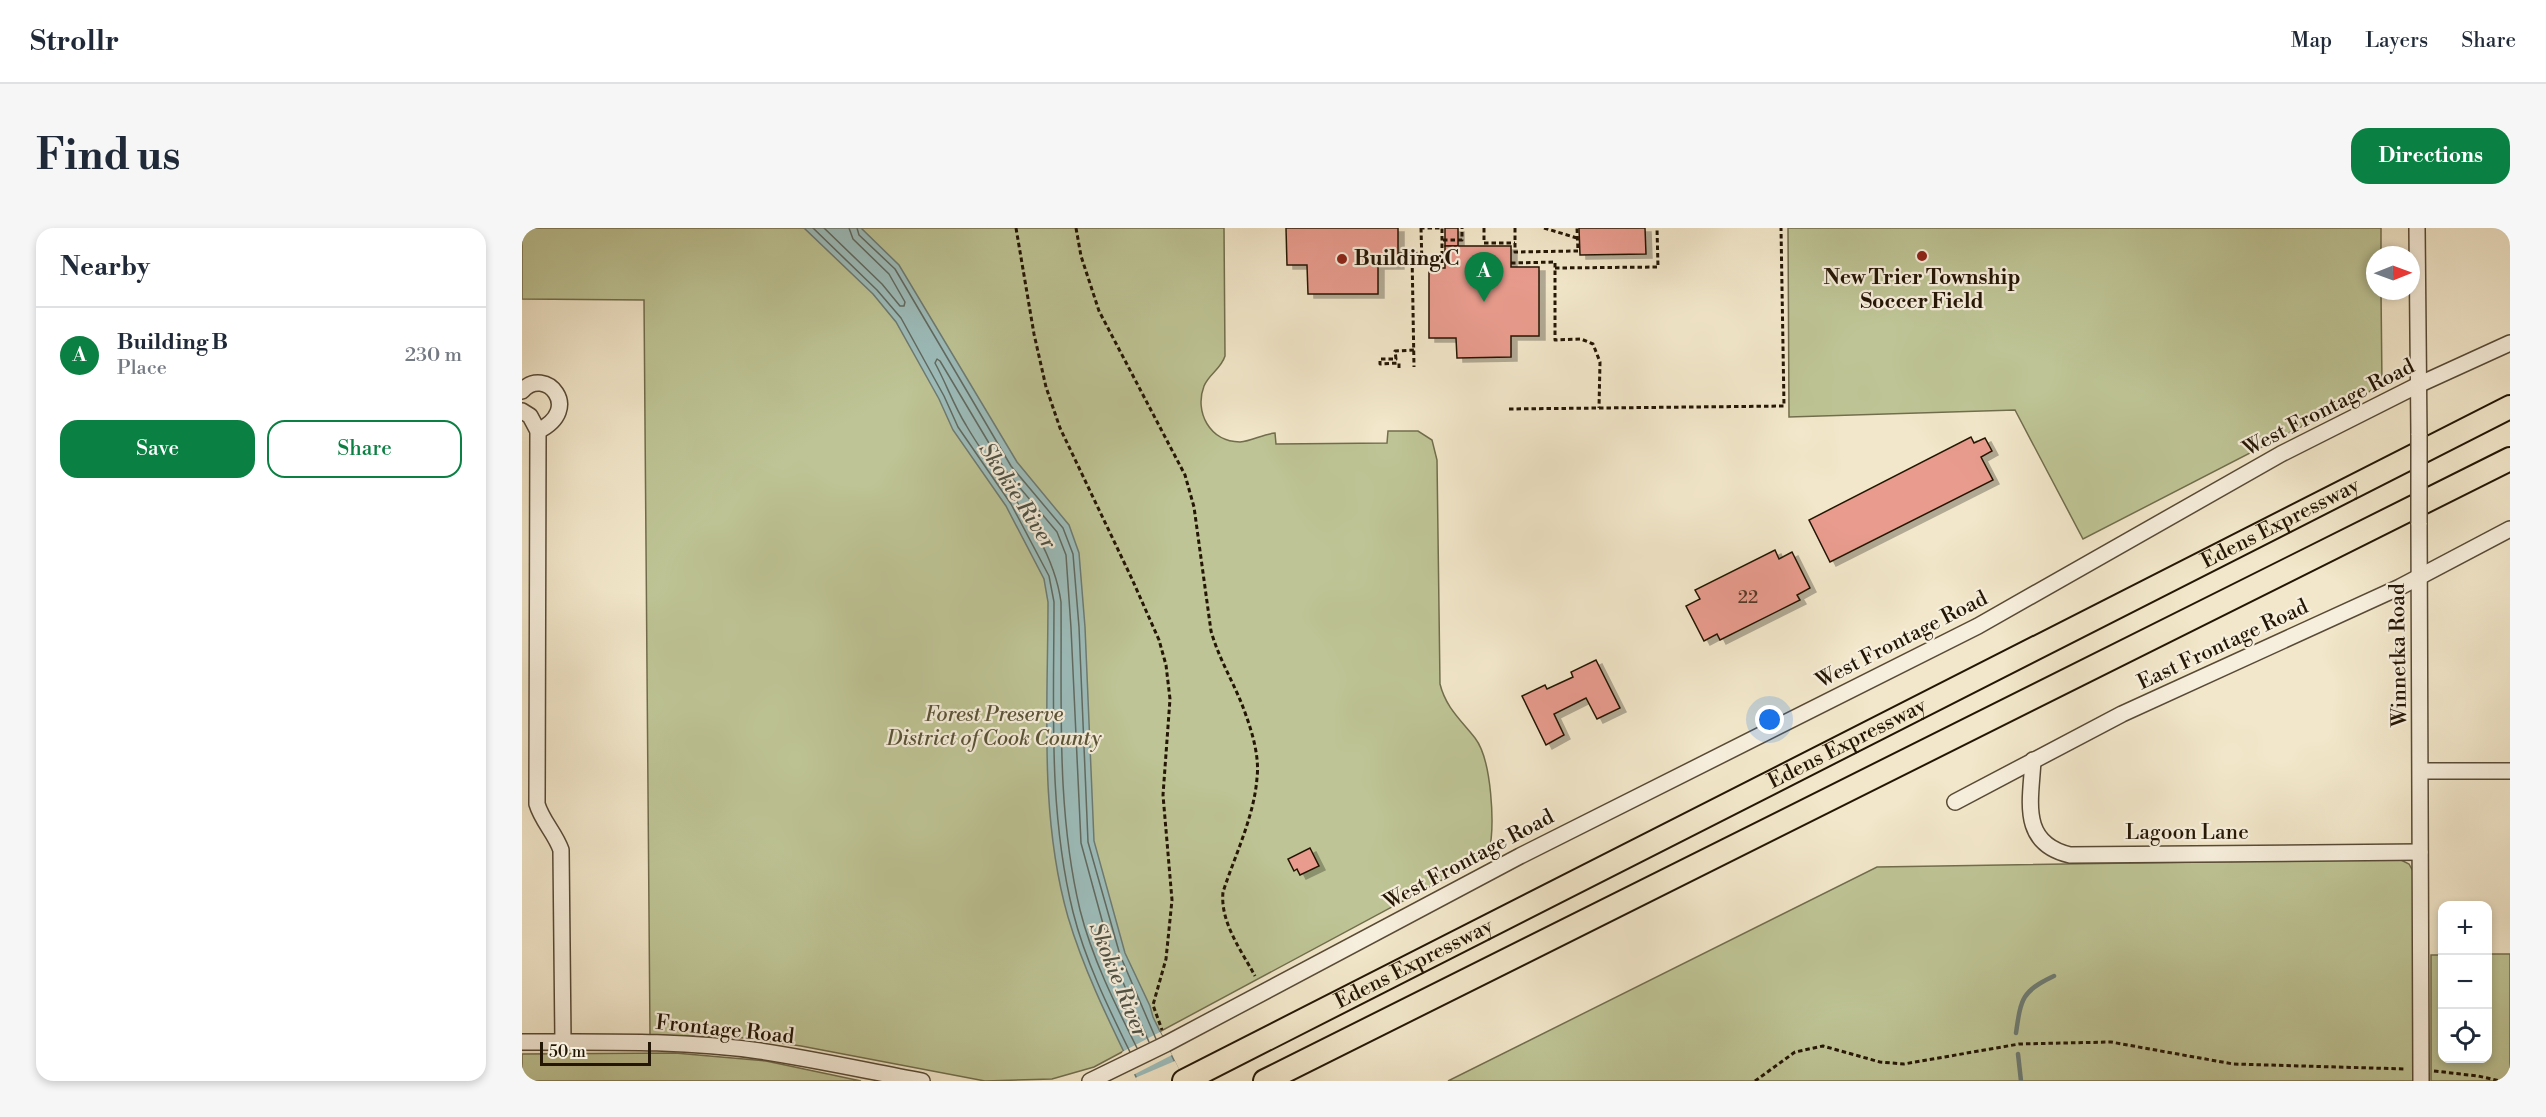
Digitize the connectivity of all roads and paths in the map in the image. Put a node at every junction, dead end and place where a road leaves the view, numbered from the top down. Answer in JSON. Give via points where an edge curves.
{"nodes":[{"id":1,"x":1016,"y":228,"type":"edge"},
{"id":2,"x":1077,"y":228,"type":"edge"},
{"id":3,"x":1421,"y":228,"type":"edge"},
{"id":4,"x":1462,"y":228,"type":"edge"},
{"id":5,"x":1484,"y":228,"type":"edge"},
{"id":6,"x":1515,"y":228,"type":"edge"},
{"id":7,"x":1544,"y":228,"type":"edge"},
{"id":8,"x":1577,"y":228,"type":"edge"},
{"id":9,"x":1657,"y":228,"type":"edge"},
{"id":10,"x":1781,"y":228,"type":"edge"},
{"id":11,"x":2417,"y":228,"type":"edge"},
{"id":12,"x":1578,"y":238,"type":"junction"},
{"id":13,"x":1442,"y":240,"type":"junction"},
{"id":14,"x":1515,"y":243,"type":"junction"},
{"id":15,"x":1412,"y":253,"type":"junction"},
{"id":16,"x":1422,"y":253,"type":"junction"},
{"id":17,"x":1398,"y":254,"type":"dead end"},
{"id":18,"x":1511,"y":263,"type":"dead end"},
{"id":19,"x":1422,"y":265,"type":"junction"},
{"id":20,"x":1413,"y":266,"type":"junction"},
{"id":21,"x":1555,"y":268,"type":"junction"},
{"id":22,"x":2510,"y":343,"type":"edge"},
{"id":23,"x":1414,"y":350,"type":"junction"},
{"id":24,"x":1414,"y":367,"type":"dead end"},
{"id":25,"x":1399,"y":368,"type":"dead end"},
{"id":26,"x":2418,"y":385,"type":"junction"},
{"id":27,"x":522,"y":392,"type":"edge"},
{"id":28,"x":2510,"y":407,"type":"edge"},
{"id":29,"x":1599,"y":408,"type":"junction"},
{"id":30,"x":1509,"y":409,"type":"dead end"},
{"id":31,"x":526,"y":414,"type":"edge"},
{"id":32,"x":538,"y":431,"type":"junction"},
{"id":33,"x":2510,"y":459,"type":"edge"},
{"id":34,"x":2510,"y":529,"type":"edge"},
{"id":35,"x":2419,"y":578,"type":"junction"},
{"id":36,"x":529,"y":676,"type":"edge"},
{"id":37,"x":2033,"y":759,"type":"junction"},
{"id":38,"x":2421,"y":771,"type":"junction"},
{"id":39,"x":2510,"y":771,"type":"edge"},
{"id":40,"x":1955,"y":802,"type":"dead end"},
{"id":41,"x":2420,"y":852,"type":"junction"},
{"id":42,"x":1255,"y":976,"type":"dead end"},
{"id":43,"x":1164,"y":1037,"type":"junction"},
{"id":44,"x":522,"y":1042,"type":"edge"},
{"id":45,"x":563,"y":1042,"type":"junction"},
{"id":46,"x":2422,"y":1074,"type":"edge"},
{"id":47,"x":922,"y":1081,"type":"edge"},
{"id":48,"x":1090,"y":1081,"type":"edge"},
{"id":49,"x":1184,"y":1081,"type":"edge"},
{"id":50,"x":1265,"y":1081,"type":"edge"},
{"id":51,"x":1755,"y":1081,"type":"edge"},
{"id":52,"x":2500,"y":1081,"type":"edge"}],
"edges":[{"from":1,"to":43,"type":"path","via":[[1034,334],[1060,428],[1159,640],[1166,665],[1170,699],[1163,795],[1172,900],[1166,959],[1153,1005]]},
{"from":2,"to":42,"type":"path","via":[[1081,256],[1100,311],[1185,475],[1194,507],[1211,631],[1250,727],[1258,776],[1222,905]]},
{"from":3,"to":13,"type":"path","via":[[1442,228]]},
{"from":3,"to":16,"type":"path"},
{"from":4,"to":13,"type":"path","via":[[1462,240]]},
{"from":5,"to":14,"type":"path","via":[[1484,243]]},
{"from":6,"to":14,"type":"path"},
{"from":7,"to":12,"type":"path"},
{"from":8,"to":12,"type":"path"},
{"from":9,"to":21,"type":"path","via":[[1658,267]]},
{"from":10,"to":29,"type":"path","via":[[1784,406]]},
{"from":11,"to":26,"type":"street","name":"Winnetka Road"},
{"from":12,"to":14,"type":"path","via":[[1578,251],[1515,252]]},
{"from":13,"to":19,"type":"path","via":[[1442,264]]},
{"from":15,"to":16,"type":"path"},
{"from":15,"to":17,"type":"path"},
{"from":15,"to":20,"type":"path"},
{"from":16,"to":19,"type":"path"},
{"from":18,"to":21,"type":"path","via":[[1555,262]]},
{"from":19,"to":20,"type":"path"},
{"from":20,"to":23,"type":"path"},
{"from":21,"to":29,"type":"path","via":[[1555,340],[1581,339],[1593,344],[1600,362]]},
{"from":22,"to":26,"type":"street","name":"West Frontage Road"},
{"from":23,"to":24,"type":"path"},
{"from":23,"to":25,"type":"path","via":[[1395,351],[1396,358],[1380,359],[1380,364],[1399,363]]},
{"from":26,"to":35,"type":"street","name":"Winnetka Road","bridge":true},
{"from":26,"to":43,"type":"street","name":"West Frontage Road","via":[[2281,454],[1978,626],[1520,856],[1311,968]]},
{"from":27,"to":32,"type":"street","via":[[532,385],[544,384],[554,388],[558,397],[560,408],[556,418]]},
{"from":28,"to":49,"type":"highway","name":"Edens Expressway"},
{"from":29,"to":30,"type":"path"},
{"from":31,"to":32,"type":"street"},
{"from":32,"to":36,"type":"street"},
{"from":33,"to":50,"type":"highway","name":"Edens Expressway"},
{"from":34,"to":35,"type":"street","name":"East Frontage Road"},
{"from":35,"to":37,"type":"street","name":"East Frontage Road","via":[[2195,679]]},
{"from":35,"to":38,"type":"street","name":"Winnetka Road"},
{"from":36,"to":45,"type":"street","via":[[537,804],[561,850]]},
{"from":37,"to":40,"type":"street","name":"East Frontage Road"},
{"from":37,"to":41,"type":"street","name":"Lagoon Lane","via":[[2033,827],[2048,846],[2070,855]]},
{"from":38,"to":39,"type":"street"},
{"from":38,"to":41,"type":"street","name":"Winnetka Road"},
{"from":41,"to":46,"type":"street","name":"Winnetka Road"},
{"from":43,"to":48,"type":"street","via":[[1128,1063]]},
{"from":44,"to":45,"type":"street","name":"Frontage Road"},
{"from":45,"to":47,"type":"street","name":"Frontage Road","via":[[732,1048]]},
{"from":46,"to":51,"type":"path","via":[[2233,1064],[2110,1042],[2019,1044],[1904,1064],[1880,1062],[1823,1046],[1795,1052]]},
{"from":46,"to":52,"type":"path","via":[[2471,1074]]}]}
